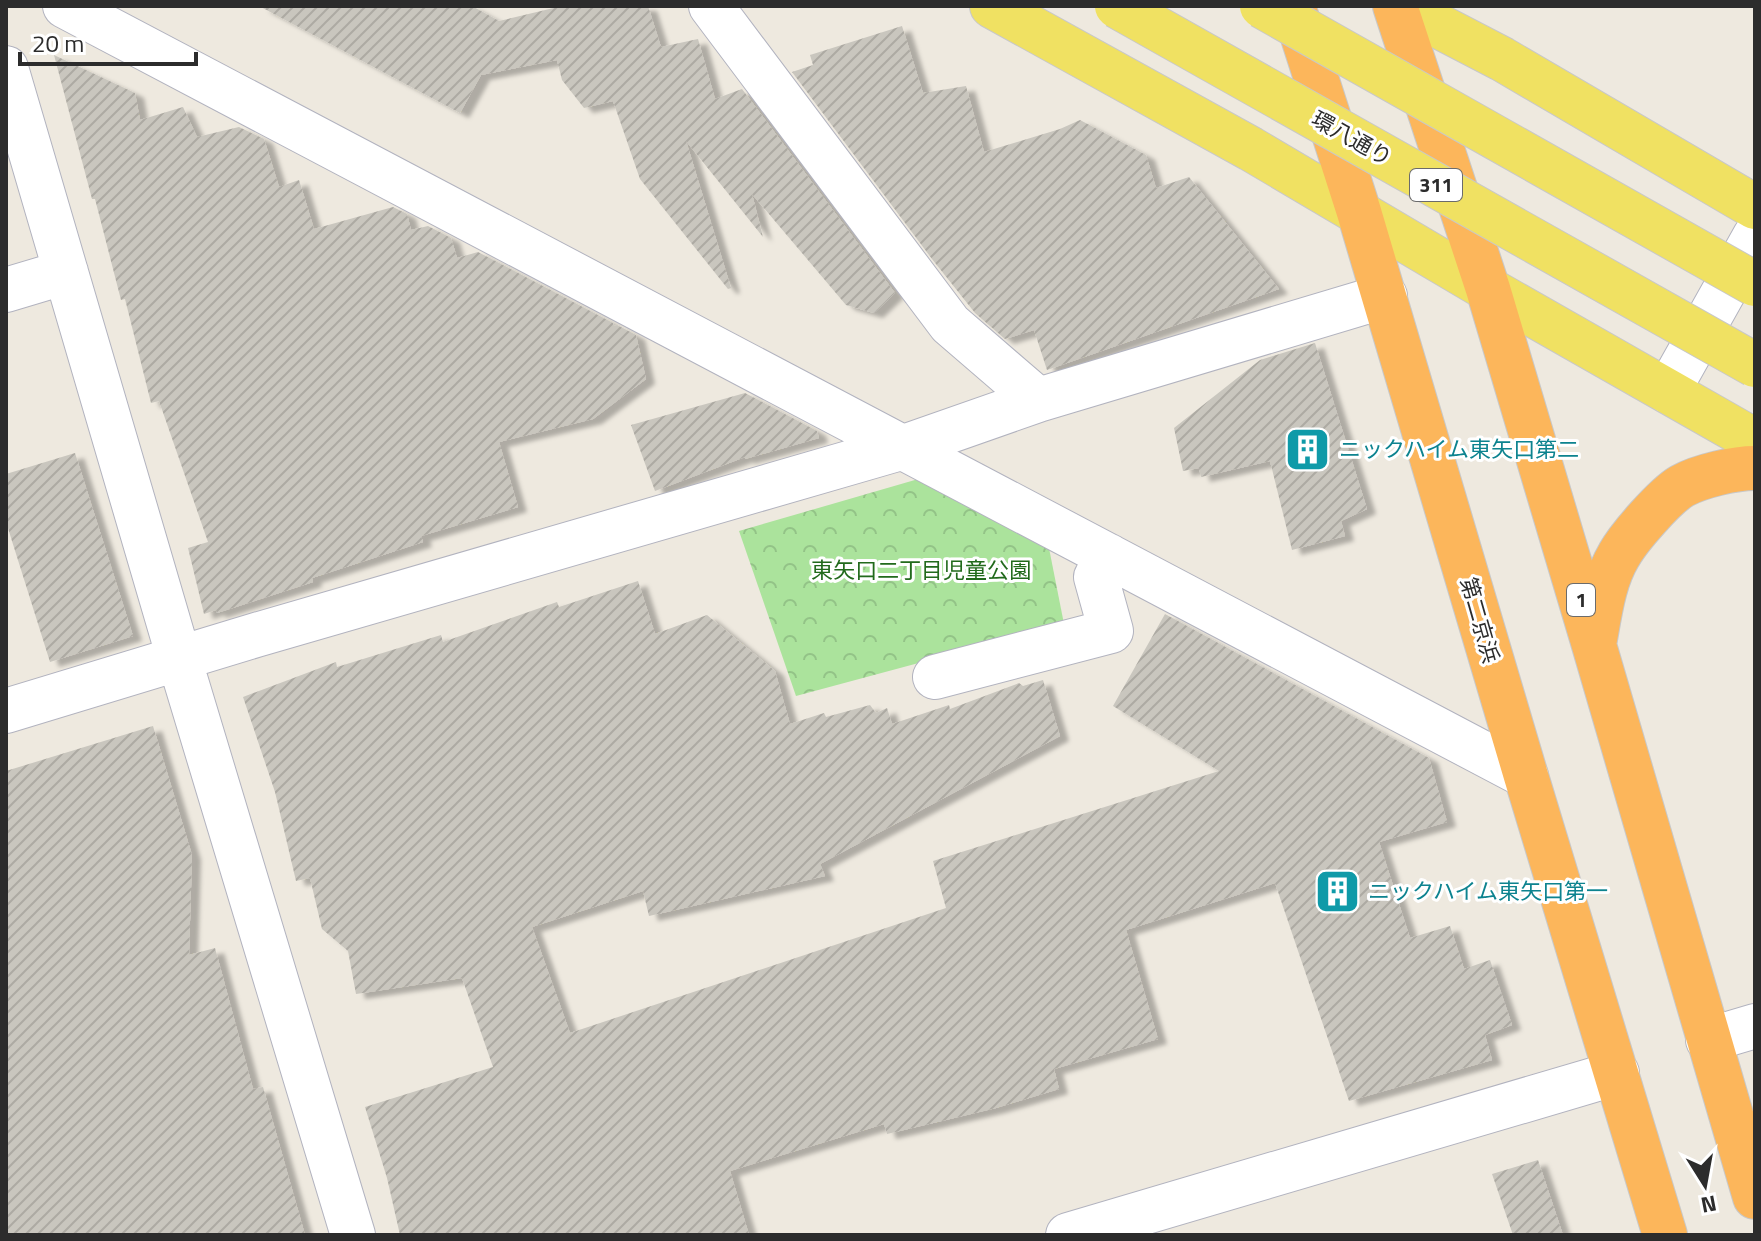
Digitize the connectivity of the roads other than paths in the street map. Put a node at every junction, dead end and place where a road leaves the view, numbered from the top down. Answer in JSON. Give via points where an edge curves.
{"nodes":[{"id":1,"x":65,"y":6,"type":"edge"},
{"id":2,"x":711,"y":6,"type":"edge"},
{"id":3,"x":992,"y":6,"type":"edge"},
{"id":4,"x":1117,"y":6,"type":"edge"},
{"id":5,"x":1262,"y":6,"type":"edge"},
{"id":6,"x":1293,"y":6,"type":"edge"},
{"id":7,"x":1398,"y":6,"type":"edge"},
{"id":8,"x":6,"y":68,"type":"edge"},
{"id":9,"x":1755,"y":207,"type":"edge"},
{"id":10,"x":1359,"y":212,"type":"junction"},
{"id":11,"x":1755,"y":236,"type":"edge"},
{"id":12,"x":66,"y":272,"type":"junction"},
{"id":13,"x":1755,"y":284,"type":"edge"},
{"id":14,"x":1488,"y":289,"type":"junction"},
{"id":15,"x":6,"y":290,"type":"edge"},
{"id":16,"x":1385,"y":296,"type":"junction"},
{"id":17,"x":1755,"y":365,"type":"edge"},
{"id":18,"x":1668,"y":391,"type":"junction"},
{"id":19,"x":1038,"y":400,"type":"junction"},
{"id":20,"x":1755,"y":441,"type":"edge"},
{"id":21,"x":904,"y":447,"type":"junction"},
{"id":22,"x":1755,"y":468,"type":"edge"},
{"id":23,"x":1109,"y":556,"type":"junction"},
{"id":24,"x":1594,"y":645,"type":"junction"},
{"id":25,"x":179,"y":658,"type":"junction"},
{"id":26,"x":935,"y":677,"type":"dead end"},
{"id":27,"x":6,"y":711,"type":"edge"},
{"id":28,"x":1526,"y":776,"type":"junction"},
{"id":29,"x":1755,"y":1026,"type":"edge"},
{"id":30,"x":1708,"y":1040,"type":"junction"},
{"id":31,"x":1617,"y":1073,"type":"junction"},
{"id":32,"x":1755,"y":1197,"type":"edge"},
{"id":33,"x":353,"y":1235,"type":"edge"},
{"id":34,"x":1068,"y":1235,"type":"edge"},
{"id":35,"x":1665,"y":1235,"type":"edge"}],
"edges":[{"from":1,"to":21,"type":"street"},
{"from":2,"to":19,"type":"street","via":[[950,324]]},
{"from":3,"to":10,"type":"main road"},
{"from":4,"to":17,"type":"main road","name":"環八通り","number":"311","bridge":true},
{"from":5,"to":13,"type":"main road","bridge":true},
{"from":6,"to":10,"type":"highway","name":"第二京浜"},
{"from":7,"to":9,"type":"main road","via":[[1502,59]]},
{"from":7,"to":14,"type":"highway","number":"1"},
{"from":8,"to":12,"type":"street"},
{"from":10,"to":14,"type":"main road"},
{"from":10,"to":16,"type":"highway","name":"第二京浜"},
{"from":11,"to":18,"type":"street"},
{"from":12,"to":15,"type":"street"},
{"from":12,"to":25,"type":"street"},
{"from":14,"to":18,"type":"main road"},
{"from":14,"to":24,"type":"highway","number":"1"},
{"from":16,"to":19,"type":"street"},
{"from":16,"to":28,"type":"highway","name":"第二京浜"},
{"from":18,"to":20,"type":"main road"},
{"from":19,"to":21,"type":"street"},
{"from":21,"to":23,"type":"street"},
{"from":21,"to":25,"type":"street"},
{"from":22,"to":24,"type":"highway","via":[[1718,473],[1682,486],[1647,518],[1619,555],[1601,601]]},
{"from":23,"to":26,"type":"street","via":[[1096,577],[1111,631]]},
{"from":23,"to":28,"type":"street"},
{"from":24,"to":30,"type":"highway","number":"1"},
{"from":25,"to":27,"type":"street"},
{"from":25,"to":33,"type":"street"},
{"from":28,"to":31,"type":"highway","name":"第二京浜"},
{"from":29,"to":30,"type":"street"},
{"from":30,"to":32,"type":"highway","number":"1"},
{"from":31,"to":34,"type":"street"},
{"from":31,"to":35,"type":"highway","name":"第二京浜"}]}
